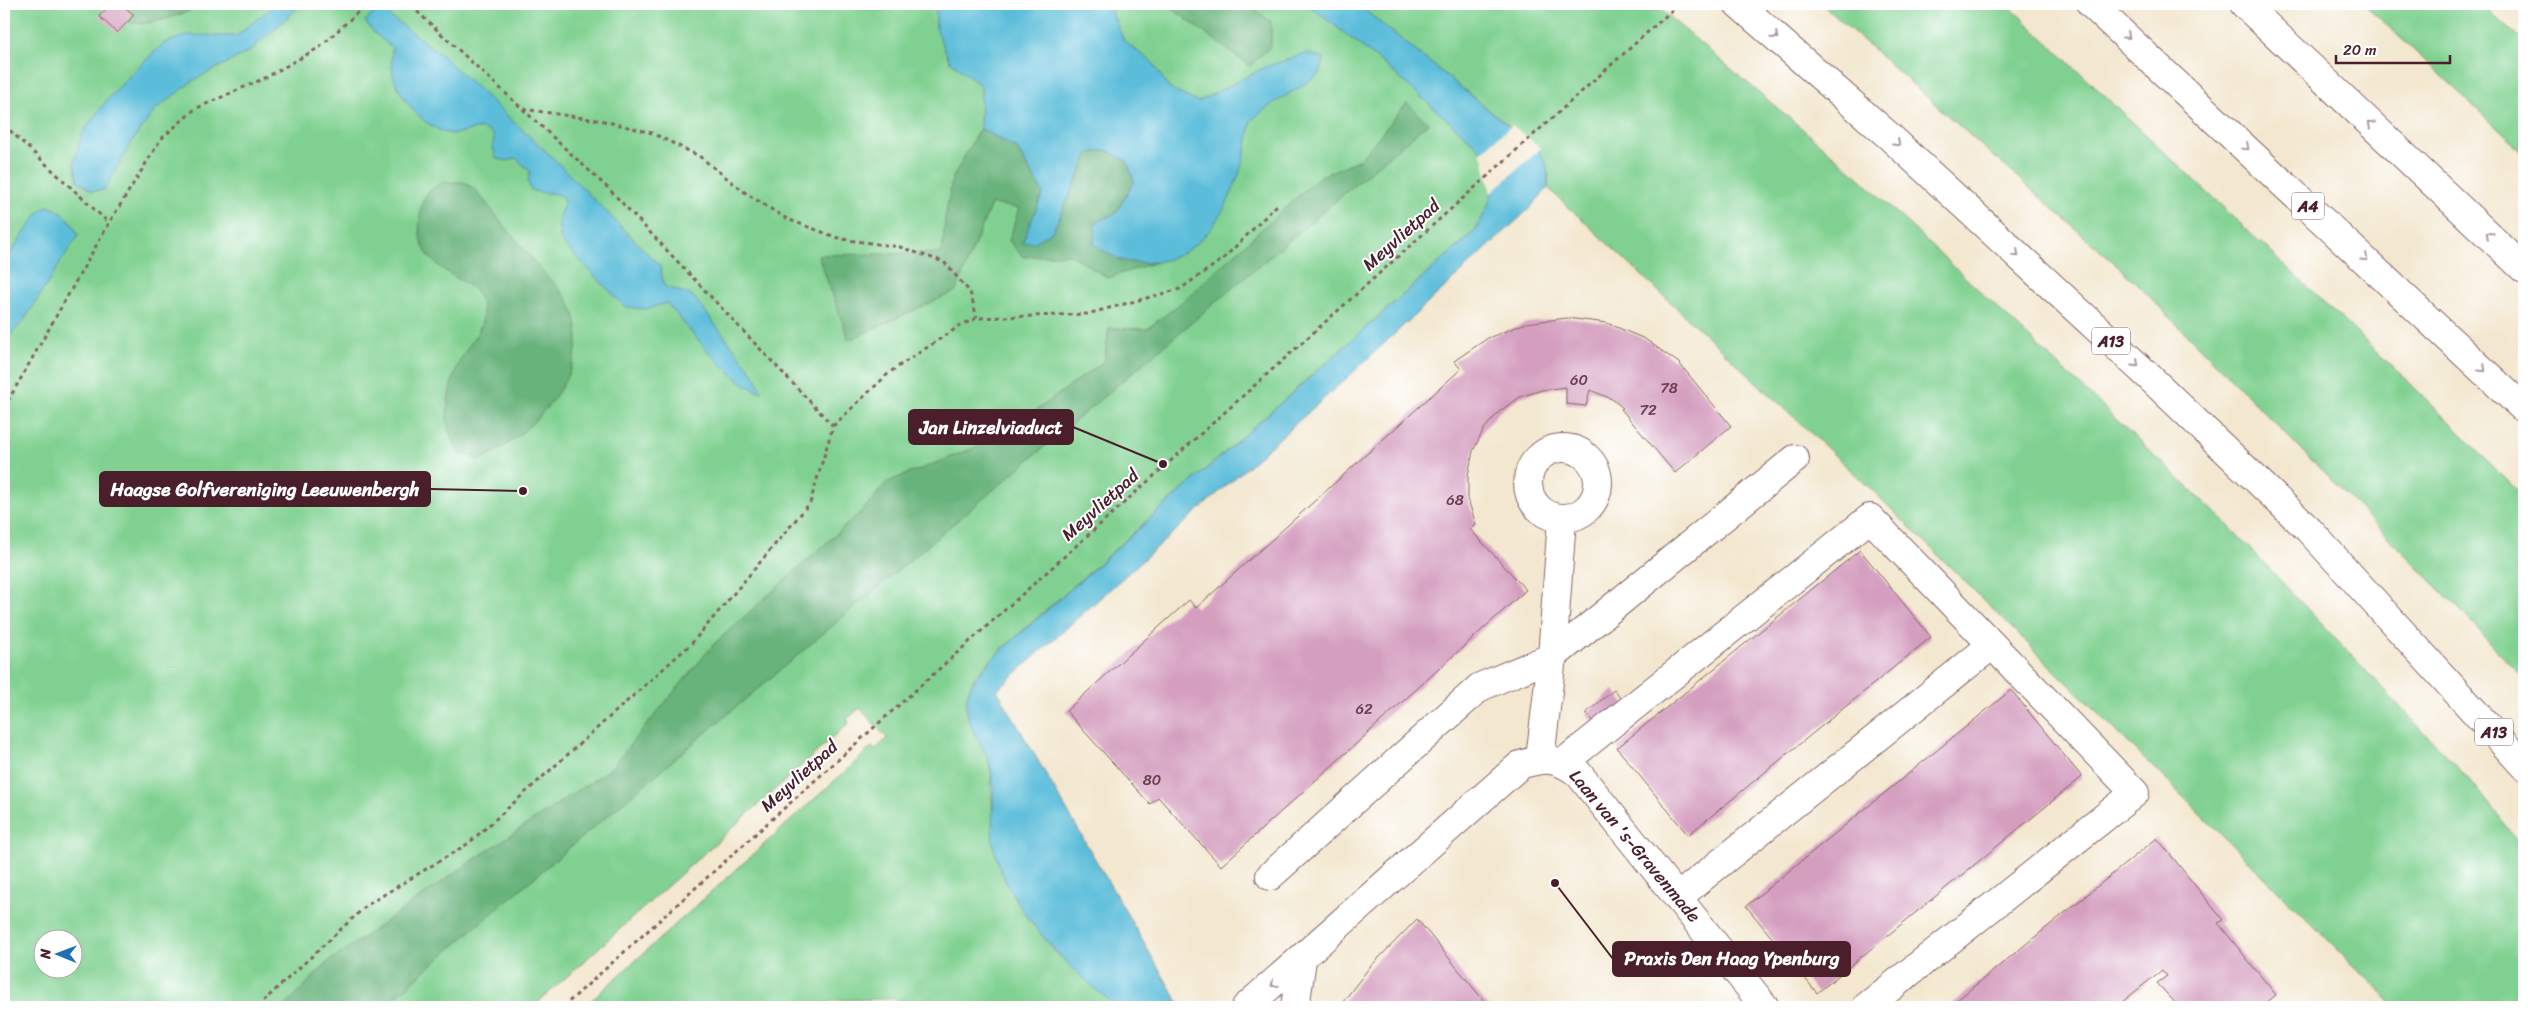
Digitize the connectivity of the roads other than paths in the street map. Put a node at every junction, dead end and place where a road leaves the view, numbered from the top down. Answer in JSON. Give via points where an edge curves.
{"nodes":[{"id":1,"x":1738,"y":4,"type":"edge"},
{"id":2,"x":2091,"y":4,"type":"edge"},
{"id":3,"x":2244,"y":4,"type":"edge"},
{"id":4,"x":2524,"y":269,"type":"edge"},
{"id":5,"x":2524,"y":409,"type":"edge"},
{"id":6,"x":1795,"y":459,"type":"dead end"},
{"id":7,"x":1562,"y":519,"type":"dead end"},
{"id":8,"x":1992,"y":645,"type":"junction"},
{"id":9,"x":1552,"y":657,"type":"junction"},
{"id":10,"x":1552,"y":760,"type":"junction"},
{"id":11,"x":2524,"y":766,"type":"edge"},
{"id":12,"x":1270,"y":876,"type":"dead end"},
{"id":13,"x":1678,"y":897,"type":"junction"},
{"id":14,"x":1302,"y":960,"type":"junction"},
{"id":15,"x":1246,"y":1007,"type":"edge"},
{"id":16,"x":1295,"y":1007,"type":"edge"},
{"id":17,"x":1765,"y":1007,"type":"edge"},
{"id":18,"x":1866,"y":1007,"type":"edge"}],
"edges":[{"from":1,"to":11,"type":"main road","number":"A13","one_way":true,"via":[[1889,136],[2136,364],[2309,530]]},
{"from":2,"to":5,"type":"main road","number":"A4","one_way":true},
{"from":4,"to":3,"type":"main road","one_way":true},
{"from":6,"to":9,"type":"main road"},
{"from":7,"to":9,"type":"main road"},
{"from":8,"to":10,"type":"main road","via":[[1870,518]]},
{"from":8,"to":13,"type":"main road"},
{"from":8,"to":18,"type":"main road","via":[[2135,793]]},
{"from":9,"to":10,"type":"main road"},
{"from":9,"to":12,"type":"main road","via":[[1480,687]]},
{"from":10,"to":13,"type":"main road","name":"Laan van 's-Gravenmade","via":[[1578,773]]},
{"from":10,"to":14,"type":"main road","via":[[1520,765]]},
{"from":13,"to":17,"type":"main road","name":"Laan van 's-Gravenmade"},
{"from":14,"to":15,"type":"main road","one_way":true},
{"from":14,"to":16,"type":"main road"}]}
